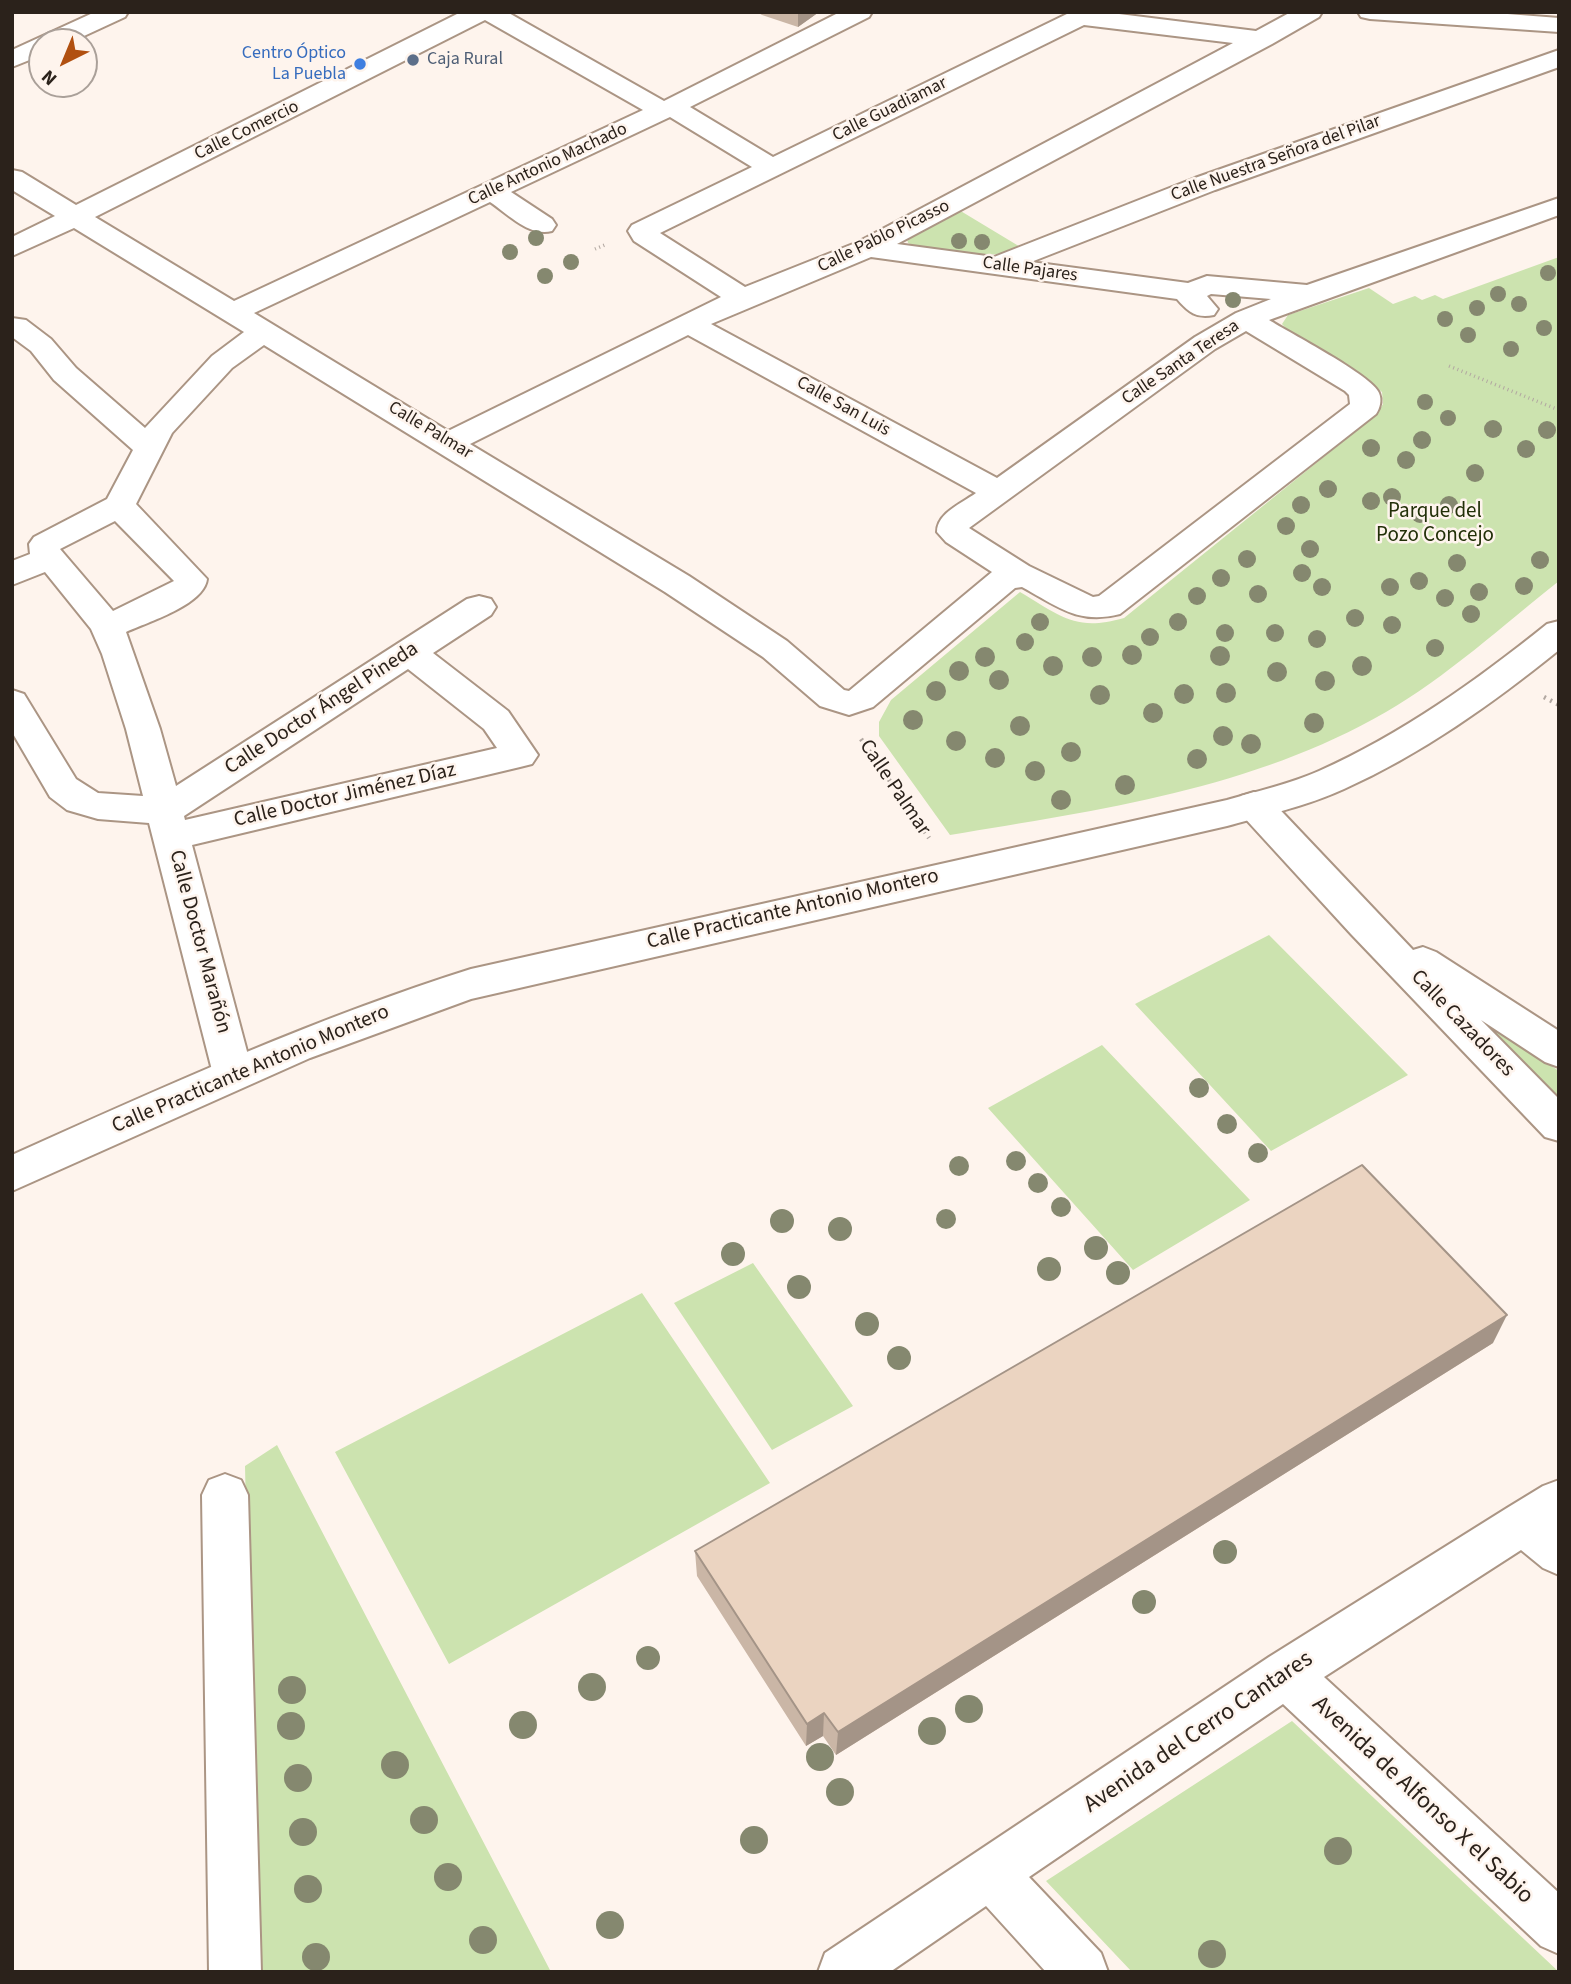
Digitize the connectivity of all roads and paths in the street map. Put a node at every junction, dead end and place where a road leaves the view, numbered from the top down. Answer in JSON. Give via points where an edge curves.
{"nodes":[{"id":1,"x":117,"y":12,"type":"edge"},
{"id":2,"x":481,"y":12,"type":"edge"},
{"id":3,"x":489,"y":12,"type":"edge"},
{"id":4,"x":860,"y":12,"type":"edge"},
{"id":5,"x":1310,"y":12,"type":"edge"},
{"id":6,"x":1370,"y":12,"type":"edge"},
{"id":7,"x":1559,"y":25,"type":"edge"},
{"id":8,"x":82,"y":28,"type":"edge"},
{"id":9,"x":1263,"y":39,"type":"junction"},
{"id":10,"x":28,"y":53,"type":"edge"},
{"id":11,"x":1559,"y":58,"type":"edge"},
{"id":12,"x":12,"y":60,"type":"edge"},
{"id":13,"x":667,"y":109,"type":"junction"},
{"id":14,"x":772,"y":168,"type":"junction"},
{"id":15,"x":12,"y":178,"type":"edge"},
{"id":16,"x":492,"y":191,"type":"junction"},
{"id":17,"x":1559,"y":206,"type":"edge"},
{"id":18,"x":75,"y":216,"type":"junction"},
{"id":19,"x":542,"y":225,"type":"dead end"},
{"id":20,"x":12,"y":248,"type":"edge"},
{"id":21,"x":868,"y":248,"type":"junction"},
{"id":22,"x":995,"y":266,"type":"junction"},
{"id":23,"x":1192,"y":292,"type":"junction"},
{"id":24,"x":1311,"y":293,"type":"junction"},
{"id":25,"x":742,"y":298,"type":"junction"},
{"id":26,"x":233,"y":312,"type":"junction"},
{"id":27,"x":688,"y":323,"type":"junction"},
{"id":28,"x":1240,"y":323,"type":"junction"},
{"id":29,"x":16,"y":326,"type":"dead end"},
{"id":30,"x":264,"y":331,"type":"junction"},
{"id":31,"x":1450,"y":366,"type":"dead end"},
{"id":32,"x":1559,"y":410,"type":"edge"},
{"id":33,"x":449,"y":442,"type":"junction"},
{"id":34,"x":149,"y":448,"type":"junction"},
{"id":35,"x":997,"y":491,"type":"junction"},
{"id":36,"x":119,"y":506,"type":"junction"},
{"id":37,"x":48,"y":558,"type":"junction"},
{"id":38,"x":12,"y":574,"type":"edge"},
{"id":39,"x":1021,"y":576,"type":"junction"},
{"id":40,"x":479,"y":607,"type":"dead end"},
{"id":41,"x":107,"y":627,"type":"junction"},
{"id":42,"x":1559,"y":632,"type":"edge"},
{"id":43,"x":409,"y":652,"type":"junction"},
{"id":44,"x":12,"y":702,"type":"edge"},
{"id":45,"x":843,"y":702,"type":"junction"},
{"id":46,"x":1254,"y":805,"type":"junction"},
{"id":47,"x":168,"y":824,"type":"junction"},
{"id":48,"x":953,"y":874,"type":"junction"},
{"id":49,"x":1364,"y":924,"type":"junction"},
{"id":50,"x":1559,"y":1051,"type":"edge"},
{"id":51,"x":233,"y":1073,"type":"junction"},
{"id":52,"x":1559,"y":1125,"type":"edge"},
{"id":53,"x":12,"y":1174,"type":"edge"},
{"id":54,"x":225,"y":1495,"type":"dead end"},
{"id":55,"x":1547,"y":1525,"type":"edge"},
{"id":56,"x":1286,"y":1674,"type":"junction"},
{"id":57,"x":989,"y":1872,"type":"junction"},
{"id":58,"x":1559,"y":1928,"type":"edge"},
{"id":59,"x":235,"y":1972,"type":"edge"},
{"id":60,"x":844,"y":1972,"type":"edge"},
{"id":61,"x":1082,"y":1972,"type":"edge"}],
"edges":[{"from":1,"to":8,"type":"street"},
{"from":2,"to":18,"type":"street","name":"Calle Comercio"},
{"from":3,"to":13,"type":"street"},
{"from":4,"to":13,"type":"street","name":"Calle Antonio Machado"},
{"from":5,"to":9,"type":"street","name":"Calle Pablo Picasso"},
{"from":6,"to":7,"type":"street"},
{"from":9,"to":14,"type":"street","name":"Calle Guadiamar","via":[[1082,18]]},
{"from":9,"to":21,"type":"street","name":"Calle Pablo Picasso"},
{"from":10,"to":12,"type":"street"},
{"from":11,"to":22,"type":"street","name":"Calle Nuestra Señora del Pilar","via":[[1205,184]]},
{"from":13,"to":14,"type":"street"},
{"from":13,"to":16,"type":"street","name":"Calle Antonio Machado"},
{"from":14,"to":25,"type":"street","name":"Calle Guadiamar","via":[[642,231]]},
{"from":15,"to":18,"type":"street","name":"Calle Palmar"},
{"from":16,"to":19,"type":"street"},
{"from":16,"to":26,"type":"street","name":"Calle Antonio Machado"},
{"from":17,"to":24,"type":"street","name":"Calle Santa Teresa"},
{"from":18,"to":20,"type":"street","name":"Calle Comercio"},
{"from":18,"to":26,"type":"street","name":"Calle Palmar"},
{"from":21,"to":22,"type":"street","name":"Calle Pajares"},
{"from":21,"to":25,"type":"street","name":"Calle Pablo Picasso"},
{"from":22,"to":23,"type":"street","name":"Calle Pajares"},
{"from":23,"to":24,"type":"street","name":"Calle Pajares","via":[[1218,285]]},
{"from":23,"to":28,"type":"street","via":[[1194,302]]},
{"from":24,"to":28,"type":"street","name":"Calle Santa Teresa"},
{"from":25,"to":27,"type":"street","name":"Calle Pablo Picasso"},
{"from":26,"to":30,"type":"street","name":"Calle Palmar"},
{"from":27,"to":33,"type":"street","name":"Calle Pablo Picasso"},
{"from":27,"to":35,"type":"street","name":"Calle San Luis"},
{"from":28,"to":35,"type":"street","name":"Calle Santa Teresa"},
{"from":28,"to":39,"type":"street","via":[[1356,385],[1364,393],[1365,407],[1108,606],[1088,608]]},
{"from":29,"to":34,"type":"street"},
{"from":30,"to":33,"type":"street","name":"Calle Palmar"},
{"from":30,"to":34,"type":"street","via":[[213,371],[159,429]]},
{"from":31,"to":32,"type":"path"},
{"from":33,"to":45,"type":"street","name":"Calle Palmar","via":[[729,617]]},
{"from":34,"to":36,"type":"street"},
{"from":35,"to":39,"type":"street","name":"Calle Santa Teresa","via":[[958,519],[953,532]]},
{"from":36,"to":37,"type":"street","via":[[45,544]]},
{"from":36,"to":41,"type":"street","via":[[191,579],[190,586],[176,596]]},
{"from":37,"to":38,"type":"street"},
{"from":37,"to":41,"type":"street","name":"Calle Doctor Marañón"},
{"from":39,"to":45,"type":"street","via":[[999,583],[867,694]]},
{"from":40,"to":43,"type":"street","name":"Calle Doctor Ángel Pineda"},
{"from":41,"to":47,"type":"street","name":"Calle Doctor Marañón","via":[[143,729]]},
{"from":42,"to":46,"type":"street","name":"Calle Practicante Antonio Montero","via":[[1499,680],[1406,743],[1331,781]]},
{"from":43,"to":47,"type":"street","name":"Calle Doctor Ángel Pineda"},
{"from":43,"to":47,"type":"street","name":"Calle Doctor Jiménez Díaz","via":[[496,720],[520,755]]},
{"from":44,"to":47,"type":"street","via":[[63,788],[79,801]]},
{"from":45,"to":48,"type":"path","name":"Calle Palmar"},
{"from":46,"to":48,"type":"street","name":"Calle Practicante Antonio Montero"},
{"from":46,"to":49,"type":"street","name":"Calle Cazadores"},
{"from":47,"to":51,"type":"street","name":"Calle Doctor Marañón"},
{"from":48,"to":51,"type":"street","name":"Calle Practicante Antonio Montero","via":[[471,984],[385,1012]]},
{"from":49,"to":50,"type":"street","name":"Calle Cazadores"},
{"from":49,"to":52,"type":"street","name":"Calle Cazadores"},
{"from":51,"to":53,"type":"street","name":"Calle Practicante Antonio Montero"},
{"from":54,"to":59,"type":"street"},
{"from":55,"to":56,"type":"street","name":"Avenida del Cerro Cantares"},
{"from":56,"to":57,"type":"street","name":"Avenida del Cerro Cantares"},
{"from":56,"to":58,"type":"street","name":"Avenida de Alfonso X el Sabio"},
{"from":57,"to":60,"type":"street","name":"Avenida del Cerro Cantares"},
{"from":57,"to":61,"type":"street"}]}
